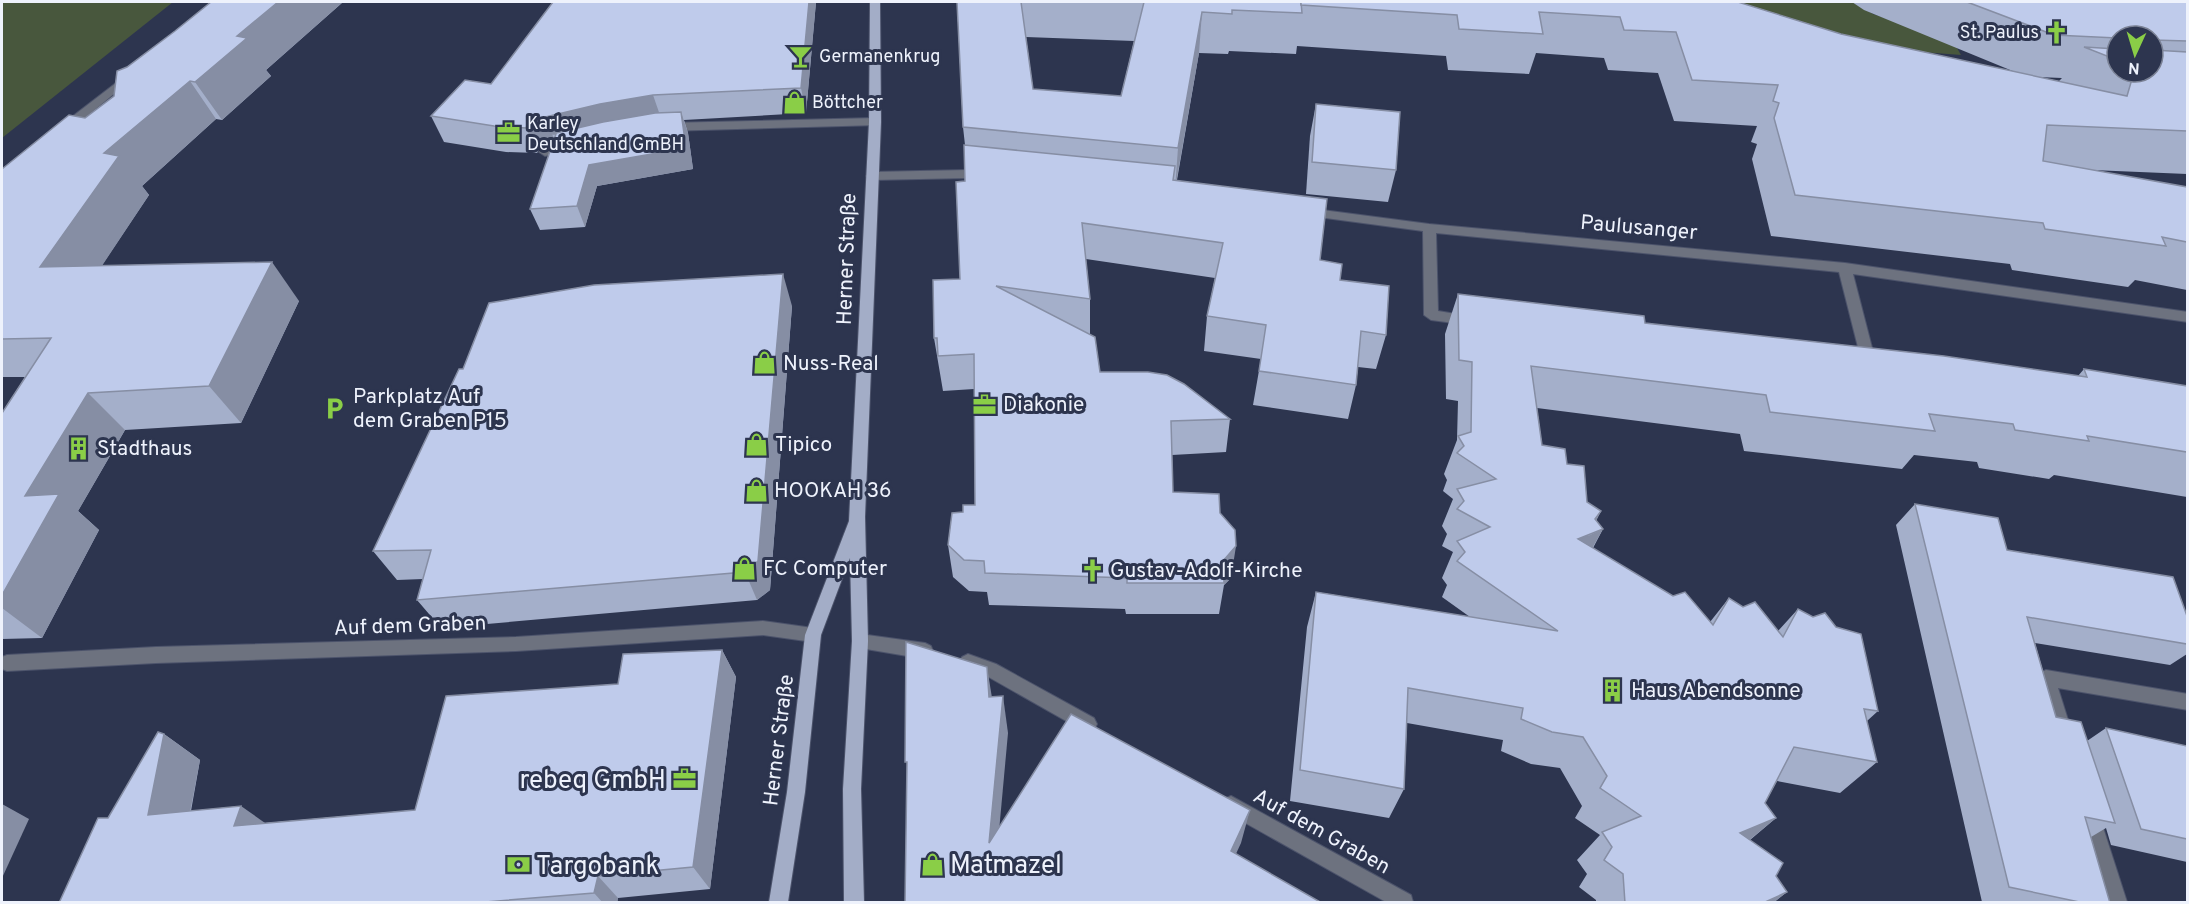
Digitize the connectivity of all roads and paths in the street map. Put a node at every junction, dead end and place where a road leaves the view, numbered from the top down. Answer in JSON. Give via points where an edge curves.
{"nodes":[{"id":1,"x":875,"y":2,"type":"edge"},
{"id":2,"x":141,"y":67,"type":"edge"},
{"id":3,"x":875,"y":122,"type":"junction"},
{"id":4,"x":652,"y":129,"type":"edge"},
{"id":5,"x":52,"y":139,"type":"edge"},
{"id":6,"x":588,"y":141,"type":"edge"},
{"id":7,"x":544,"y":152,"type":"dead end"},
{"id":8,"x":872,"y":176,"type":"junction"},
{"id":9,"x":1002,"y":178,"type":"edge"},
{"id":10,"x":1291,"y":210,"type":"edge"},
{"id":11,"x":1429,"y":228,"type":"junction"},
{"id":12,"x":1845,"y":268,"type":"junction"},
{"id":13,"x":2187,"y":317,"type":"edge"},
{"id":14,"x":1478,"y":321,"type":"edge"},
{"id":15,"x":1870,"y":367,"type":"edge"},
{"id":16,"x":857,"y":518,"type":"junction"},
{"id":17,"x":813,"y":635,"type":"junction"},
{"id":18,"x":860,"y":641,"type":"junction"},
{"id":19,"x":7,"y":663,"type":"dead end"},
{"id":20,"x":2187,"y":702,"type":"edge"},
{"id":21,"x":1104,"y":733,"type":"edge"},
{"id":22,"x":2071,"y":757,"type":"edge"},
{"id":23,"x":1217,"y":798,"type":"edge"},
{"id":24,"x":2086,"y":802,"type":"edge"},
{"id":25,"x":778,"y":903,"type":"edge"},
{"id":26,"x":854,"y":903,"type":"edge"},
{"id":27,"x":1404,"y":903,"type":"edge"},
{"id":28,"x":2118,"y":903,"type":"edge"}],
"edges":[{"from":1,"to":3,"type":"main road","name":"Herner Straße"},
{"from":2,"to":5,"type":"street"},
{"from":3,"to":4,"type":"street"},
{"from":3,"to":8,"type":"main road","name":"Herner Straße"},
{"from":6,"to":7,"type":"street"},
{"from":8,"to":9,"type":"street","via":[[967,174]]},
{"from":8,"to":16,"type":"main road","name":"Herner Straße"},
{"from":10,"to":11,"type":"street","name":"Paulusanger"},
{"from":11,"to":12,"type":"street","name":"Paulusanger"},
{"from":11,"to":14,"type":"street","via":[[1431,315]]},
{"from":12,"to":13,"type":"street","name":"Paulusanger"},
{"from":12,"to":15,"type":"street"},
{"from":16,"to":17,"type":"main road","name":"Herner Straße"},
{"from":16,"to":18,"type":"main road","name":"Herner Straße"},
{"from":17,"to":19,"type":"street","name":"Auf dem Graben","via":[[763,628],[516,644]]},
{"from":17,"to":25,"type":"main road","name":"Herner Straße","via":[[796,792]]},
{"from":18,"to":21,"type":"street","via":[[912,647],[990,669]]},
{"from":18,"to":26,"type":"main road","name":"Herner Straße","via":[[852,789]]},
{"from":20,"to":22,"type":"street","via":[[2046,678]]},
{"from":23,"to":27,"type":"street","name":"Auf dem Graben"},
{"from":24,"to":28,"type":"street"}]}
